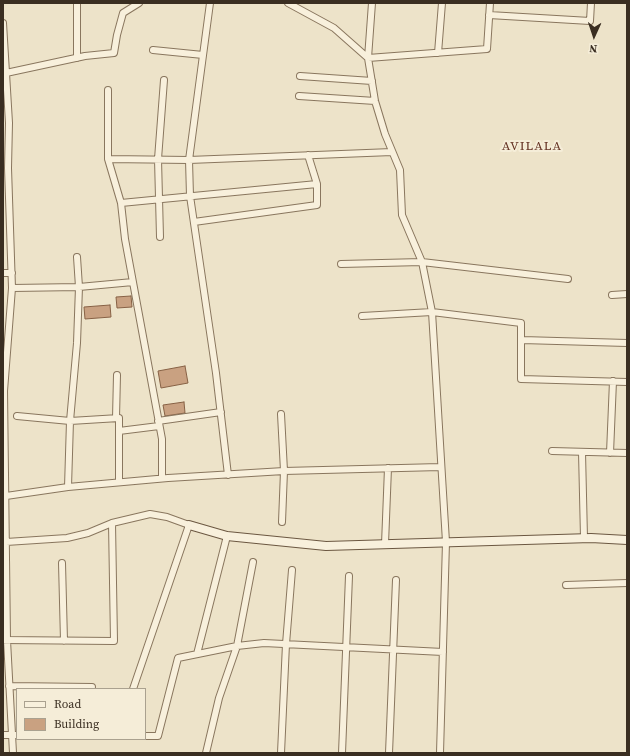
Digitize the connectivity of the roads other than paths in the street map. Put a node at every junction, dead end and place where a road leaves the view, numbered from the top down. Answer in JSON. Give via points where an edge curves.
{"nodes":[{"id":1,"x":77,"y":3,"type":"edge"},
{"id":2,"x":139,"y":3,"type":"edge"},
{"id":3,"x":210,"y":3,"type":"edge"},
{"id":4,"x":288,"y":3,"type":"edge"},
{"id":5,"x":372,"y":3,"type":"edge"},
{"id":6,"x":442,"y":3,"type":"edge"},
{"id":7,"x":490,"y":3,"type":"edge"},
{"id":8,"x":591,"y":3,"type":"edge"},
{"id":9,"x":489,"y":15,"type":"junction"},
{"id":10,"x":3,"y":24,"type":"edge"},
{"id":11,"x":153,"y":50,"type":"dead end"},
{"id":12,"x":438,"y":53,"type":"junction"},
{"id":13,"x":203,"y":55,"type":"junction"},
{"id":14,"x":77,"y":58,"type":"junction"},
{"id":15,"x":368,"y":58,"type":"junction"},
{"id":16,"x":4,"y":65,"type":"edge"},
{"id":17,"x":6,"y":73,"type":"junction"},
{"id":18,"x":300,"y":76,"type":"dead end"},
{"id":19,"x":164,"y":80,"type":"dead end"},
{"id":20,"x":372,"y":81,"type":"junction"},
{"id":21,"x":108,"y":90,"type":"dead end"},
{"id":22,"x":299,"y":96,"type":"dead end"},
{"id":23,"x":375,"y":101,"type":"junction"},
{"id":24,"x":6,"y":122,"type":"edge"},
{"id":25,"x":392,"y":152,"type":"junction"},
{"id":26,"x":308,"y":155,"type":"junction"},
{"id":27,"x":108,"y":159,"type":"junction"},
{"id":28,"x":158,"y":159,"type":"junction"},
{"id":29,"x":189,"y":160,"type":"junction"},
{"id":30,"x":317,"y":184,"type":"junction"},
{"id":31,"x":190,"y":196,"type":"junction"},
{"id":32,"x":158,"y":199,"type":"junction"},
{"id":33,"x":121,"y":203,"type":"junction"},
{"id":34,"x":194,"y":222,"type":"junction"},
{"id":35,"x":160,"y":237,"type":"dead end"},
{"id":36,"x":77,"y":257,"type":"dead end"},
{"id":37,"x":422,"y":262,"type":"junction"},
{"id":38,"x":341,"y":264,"type":"dead end"},
{"id":39,"x":3,"y":273,"type":"edge"},
{"id":40,"x":12,"y":273,"type":"junction"},
{"id":41,"x":568,"y":279,"type":"dead end"},
{"id":42,"x":133,"y":282,"type":"junction"},
{"id":43,"x":79,"y":287,"type":"junction"},
{"id":44,"x":12,"y":288,"type":"junction"},
{"id":45,"x":627,"y":294,"type":"edge"},
{"id":46,"x":612,"y":295,"type":"dead end"},
{"id":47,"x":432,"y":312,"type":"junction"},
{"id":48,"x":362,"y":316,"type":"dead end"},
{"id":49,"x":6,"y":320,"type":"edge"},
{"id":50,"x":522,"y":340,"type":"junction"},
{"id":51,"x":5,"y":341,"type":"edge"},
{"id":52,"x":627,"y":343,"type":"edge"},
{"id":53,"x":117,"y":375,"type":"dead end"},
{"id":54,"x":614,"y":381,"type":"junction"},
{"id":55,"x":627,"y":382,"type":"edge"},
{"id":56,"x":3,"y":391,"type":"edge"},
{"id":57,"x":4,"y":410,"type":"edge"},
{"id":58,"x":220,"y":412,"type":"junction"},
{"id":59,"x":281,"y":414,"type":"dead end"},
{"id":60,"x":18,"y":416,"type":"dead end"},
{"id":61,"x":116,"y":418,"type":"junction"},
{"id":62,"x":70,"y":421,"type":"junction"},
{"id":63,"x":159,"y":424,"type":"junction"},
{"id":64,"x":119,"y":431,"type":"junction"},
{"id":65,"x":552,"y":451,"type":"dead end"},
{"id":66,"x":582,"y":452,"type":"junction"},
{"id":67,"x":610,"y":453,"type":"junction"},
{"id":68,"x":627,"y":453,"type":"edge"},
{"id":69,"x":440,"y":467,"type":"junction"},
{"id":70,"x":388,"y":468,"type":"junction"},
{"id":71,"x":284,"y":471,"type":"junction"},
{"id":72,"x":228,"y":475,"type":"junction"},
{"id":73,"x":162,"y":478,"type":"junction"},
{"id":74,"x":119,"y":482,"type":"junction"},
{"id":75,"x":68,"y":487,"type":"junction"},
{"id":76,"x":6,"y":496,"type":"junction"},
{"id":77,"x":282,"y":522,"type":"dead end"},
{"id":78,"x":112,"y":523,"type":"junction"},
{"id":79,"x":189,"y":525,"type":"junction"},
{"id":80,"x":227,"y":536,"type":"junction"},
{"id":81,"x":584,"y":538,"type":"junction"},
{"id":82,"x":627,"y":540,"type":"edge"},
{"id":83,"x":446,"y":542,"type":"junction"},
{"id":84,"x":385,"y":544,"type":"junction"},
{"id":85,"x":5,"y":547,"type":"edge"},
{"id":86,"x":253,"y":562,"type":"dead end"},
{"id":87,"x":62,"y":563,"type":"dead end"},
{"id":88,"x":292,"y":570,"type":"dead end"},
{"id":89,"x":349,"y":576,"type":"dead end"},
{"id":90,"x":396,"y":580,"type":"dead end"},
{"id":91,"x":627,"y":583,"type":"edge"},
{"id":92,"x":566,"y":585,"type":"dead end"},
{"id":93,"x":5,"y":640,"type":"edge"},
{"id":94,"x":64,"y":640,"type":"junction"},
{"id":95,"x":286,"y":644,"type":"junction"},
{"id":96,"x":237,"y":646,"type":"junction"},
{"id":97,"x":346,"y":647,"type":"junction"},
{"id":98,"x":392,"y":649,"type":"junction"},
{"id":99,"x":443,"y":652,"type":"junction"},
{"id":100,"x":198,"y":654,"type":"junction"},
{"id":101,"x":9,"y":686,"type":"junction"},
{"id":102,"x":92,"y":687,"type":"dead end"},
{"id":103,"x":133,"y":688,"type":"edge"},
{"id":104,"x":3,"y":735,"type":"edge"},
{"id":105,"x":15,"y":735,"type":"edge"},
{"id":106,"x":146,"y":736,"type":"edge"},
{"id":107,"x":13,"y":753,"type":"edge"},
{"id":108,"x":206,"y":753,"type":"edge"},
{"id":109,"x":281,"y":753,"type":"edge"},
{"id":110,"x":342,"y":753,"type":"edge"},
{"id":111,"x":389,"y":753,"type":"edge"},
{"id":112,"x":440,"y":753,"type":"edge"}],
"edges":[{"from":1,"to":14,"type":"street"},
{"from":2,"to":14,"type":"street","via":[[123,13],[114,53]]},
{"from":3,"to":13,"type":"street"},
{"from":4,"to":15,"type":"street","via":[[334,28]]},
{"from":5,"to":15,"type":"street"},
{"from":6,"to":12,"type":"street"},
{"from":7,"to":9,"type":"street"},
{"from":8,"to":9,"type":"street","via":[[590,21]]},
{"from":9,"to":12,"type":"street","via":[[487,49]]},
{"from":10,"to":16,"type":"street"},
{"from":11,"to":13,"type":"street"},
{"from":12,"to":15,"type":"street"},
{"from":13,"to":29,"type":"street"},
{"from":14,"to":17,"type":"street"},
{"from":15,"to":20,"type":"street"},
{"from":16,"to":17,"type":"street"},
{"from":17,"to":24,"type":"street"},
{"from":18,"to":20,"type":"street"},
{"from":19,"to":28,"type":"street"},
{"from":20,"to":23,"type":"street"},
{"from":21,"to":27,"type":"street"},
{"from":22,"to":23,"type":"street"},
{"from":23,"to":25,"type":"street"},
{"from":24,"to":40,"type":"street"},
{"from":25,"to":26,"type":"street"},
{"from":25,"to":37,"type":"street","via":[[400,170],[402,216]]},
{"from":26,"to":29,"type":"street"},
{"from":26,"to":30,"type":"street"},
{"from":27,"to":28,"type":"street"},
{"from":27,"to":33,"type":"street"},
{"from":28,"to":29,"type":"street"},
{"from":28,"to":32,"type":"street"},
{"from":29,"to":31,"type":"street"},
{"from":30,"to":31,"type":"street"},
{"from":30,"to":34,"type":"street","via":[[317,205]]},
{"from":31,"to":32,"type":"street"},
{"from":31,"to":34,"type":"street"},
{"from":32,"to":33,"type":"street"},
{"from":32,"to":35,"type":"street"},
{"from":33,"to":42,"type":"street"},
{"from":34,"to":58,"type":"street"},
{"from":36,"to":43,"type":"street"},
{"from":37,"to":38,"type":"street"},
{"from":37,"to":41,"type":"street"},
{"from":37,"to":47,"type":"street"},
{"from":39,"to":40,"type":"street"},
{"from":40,"to":44,"type":"street"},
{"from":42,"to":43,"type":"street"},
{"from":42,"to":63,"type":"street"},
{"from":43,"to":44,"type":"street"},
{"from":43,"to":62,"type":"street"},
{"from":44,"to":49,"type":"street"},
{"from":45,"to":46,"type":"street"},
{"from":47,"to":48,"type":"street"},
{"from":47,"to":50,"type":"street","via":[[521,323]]},
{"from":47,"to":69,"type":"street"},
{"from":49,"to":51,"type":"street"},
{"from":50,"to":52,"type":"street"},
{"from":50,"to":54,"type":"street","via":[[521,379]]},
{"from":51,"to":56,"type":"street"},
{"from":53,"to":61,"type":"street"},
{"from":54,"to":55,"type":"street"},
{"from":54,"to":67,"type":"street"},
{"from":56,"to":57,"type":"street"},
{"from":57,"to":76,"type":"street"},
{"from":58,"to":63,"type":"street"},
{"from":58,"to":72,"type":"street"},
{"from":59,"to":71,"type":"street"},
{"from":60,"to":62,"type":"street"},
{"from":61,"to":62,"type":"street"},
{"from":61,"to":64,"type":"street","via":[[119,418]]},
{"from":62,"to":75,"type":"street"},
{"from":63,"to":64,"type":"street"},
{"from":63,"to":73,"type":"street","via":[[162,439]]},
{"from":64,"to":74,"type":"street"},
{"from":65,"to":66,"type":"street"},
{"from":66,"to":67,"type":"street"},
{"from":66,"to":81,"type":"street"},
{"from":67,"to":68,"type":"street"},
{"from":69,"to":70,"type":"street"},
{"from":69,"to":83,"type":"street"},
{"from":70,"to":71,"type":"street"},
{"from":70,"to":84,"type":"street"},
{"from":71,"to":72,"type":"street"},
{"from":71,"to":77,"type":"street"},
{"from":72,"to":73,"type":"street"},
{"from":73,"to":74,"type":"street"},
{"from":74,"to":75,"type":"street"},
{"from":75,"to":76,"type":"street"},
{"from":76,"to":85,"type":"street"},
{"from":78,"to":79,"type":"street","via":[[154,514]]},
{"from":78,"to":85,"type":"street","via":[[67,538]]},
{"from":78,"to":94,"type":"street","via":[[114,641]]},
{"from":79,"to":80,"type":"street"},
{"from":79,"to":103,"type":"street"},
{"from":80,"to":84,"type":"street","via":[[326,546]]},
{"from":80,"to":100,"type":"street"},
{"from":81,"to":82,"type":"street"},
{"from":81,"to":83,"type":"street"},
{"from":83,"to":84,"type":"street"},
{"from":83,"to":99,"type":"street"},
{"from":85,"to":93,"type":"street"},
{"from":86,"to":96,"type":"street"},
{"from":87,"to":94,"type":"street"},
{"from":88,"to":95,"type":"street"},
{"from":89,"to":97,"type":"street"},
{"from":90,"to":98,"type":"street"},
{"from":91,"to":92,"type":"street"},
{"from":93,"to":94,"type":"street"},
{"from":93,"to":101,"type":"street"},
{"from":95,"to":96,"type":"street"},
{"from":95,"to":97,"type":"street"},
{"from":95,"to":109,"type":"street"},
{"from":96,"to":100,"type":"street"},
{"from":96,"to":108,"type":"street","via":[[219,698]]},
{"from":97,"to":98,"type":"street"},
{"from":97,"to":110,"type":"street"},
{"from":98,"to":99,"type":"street"},
{"from":98,"to":111,"type":"street"},
{"from":99,"to":112,"type":"street"},
{"from":100,"to":106,"type":"street","via":[[178,658],[158,736]]},
{"from":101,"to":102,"type":"street"},
{"from":101,"to":105,"type":"street"},
{"from":104,"to":105,"type":"street"},
{"from":105,"to":107,"type":"street"}]}
